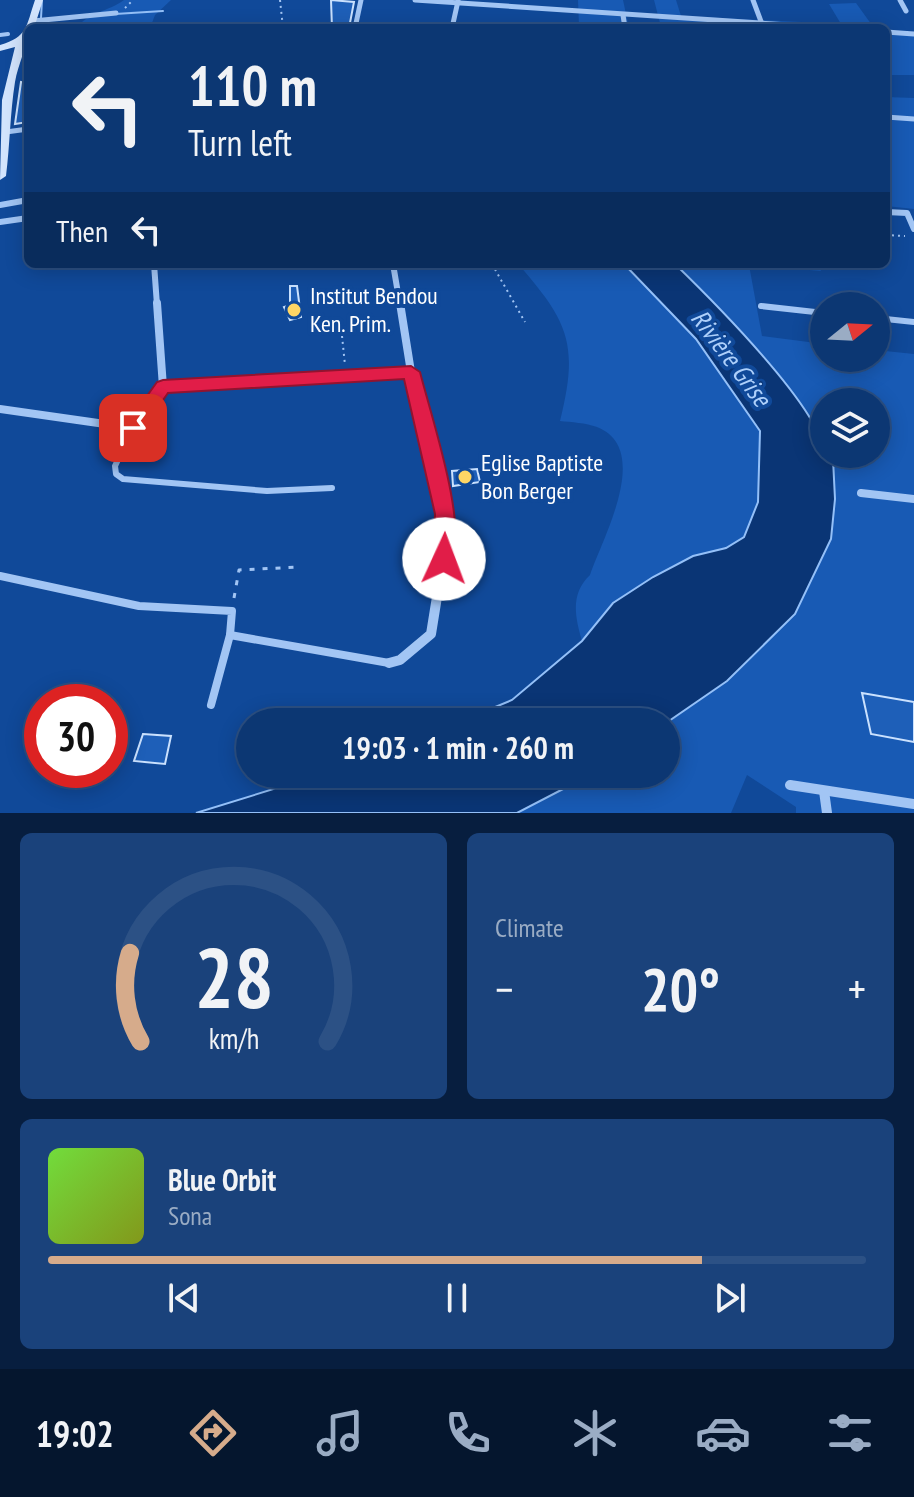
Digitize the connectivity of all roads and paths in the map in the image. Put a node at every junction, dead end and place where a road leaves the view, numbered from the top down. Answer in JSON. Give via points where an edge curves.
{"nodes":[{"id":1,"x":39,"y":0,"type":"edge"},
{"id":2,"x":133,"y":0,"type":"edge"},
{"id":3,"x":280,"y":0,"type":"edge"},
{"id":4,"x":361,"y":0,"type":"edge"},
{"id":5,"x":415,"y":0,"type":"edge"},
{"id":6,"x":753,"y":0,"type":"edge"},
{"id":7,"x":900,"y":0,"type":"edge"},
{"id":8,"x":458,"y":2,"type":"edge"},
{"id":9,"x":906,"y":11,"type":"dead end"},
{"id":10,"x":116,"y":13,"type":"joint"},
{"id":11,"x":623,"y":15,"type":"junction"},
{"id":12,"x":31,"y":24,"type":"edge"},
{"id":13,"x":48,"y":24,"type":"edge"},
{"id":14,"x":283,"y":24,"type":"edge"},
{"id":15,"x":356,"y":24,"type":"edge"},
{"id":16,"x":453,"y":24,"type":"edge"},
{"id":17,"x":624,"y":24,"type":"edge"},
{"id":18,"x":762,"y":24,"type":"joint"},
{"id":19,"x":890,"y":32,"type":"edge"},
{"id":20,"x":8,"y":34,"type":"dead end"},
{"id":21,"x":914,"y":34,"type":"edge"},
{"id":22,"x":0,"y":35,"type":"edge"},
{"id":23,"x":24,"y":36,"type":"edge"},
{"id":24,"x":20,"y":42,"type":"junction"},
{"id":25,"x":0,"y":48,"type":"edge"},
{"id":26,"x":5,"y":102,"type":"edge"},
{"id":27,"x":890,"y":117,"type":"edge"},
{"id":28,"x":914,"y":119,"type":"edge"},
{"id":29,"x":24,"y":130,"type":"edge"},
{"id":30,"x":4,"y":137,"type":"edge"},
{"id":31,"x":0,"y":176,"type":"edge"},
{"id":32,"x":24,"y":201,"type":"edge"},
{"id":33,"x":0,"y":205,"type":"edge"},
{"id":34,"x":890,"y":212,"type":"edge"},
{"id":35,"x":24,"y":219,"type":"edge"},
{"id":36,"x":0,"y":222,"type":"edge"},
{"id":37,"x":914,"y":229,"type":"edge"},
{"id":38,"x":890,"y":235,"type":"edge"},
{"id":39,"x":914,"y":237,"type":"edge"},
{"id":40,"x":154,"y":268,"type":"edge"},
{"id":41,"x":394,"y":268,"type":"edge"},
{"id":42,"x":494,"y":268,"type":"edge"},
{"id":43,"x":761,"y":306,"type":"dead end"},
{"id":44,"x":810,"y":311,"type":"edge"},
{"id":45,"x":890,"y":319,"type":"edge"},
{"id":46,"x":525,"y":322,"type":"dead end"},
{"id":47,"x":914,"y":322,"type":"edge"},
{"id":48,"x":342,"y":336,"type":"dead end"},
{"id":49,"x":411,"y":372,"type":"junction"},
{"id":50,"x":346,"y":378,"type":"junction"},
{"id":51,"x":163,"y":387,"type":"junction"},
{"id":52,"x":0,"y":409,"type":"edge"},
{"id":53,"x":133,"y":428,"type":"junction"},
{"id":54,"x":332,"y":488,"type":"dead end"},
{"id":55,"x":861,"y":493,"type":"dead end"},
{"id":56,"x":914,"y":499,"type":"edge"},
{"id":57,"x":299,"y":567,"type":"dead end"},
{"id":58,"x":0,"y":576,"type":"edge"},
{"id":59,"x":232,"y":611,"type":"junction"},
{"id":60,"x":230,"y":635,"type":"junction"},
{"id":61,"x":389,"y":663,"type":"joint"},
{"id":62,"x":211,"y":705,"type":"dead end"},
{"id":63,"x":790,"y":785,"type":"dead end"},
{"id":64,"x":824,"y":791,"type":"junction"},
{"id":65,"x":914,"y":804,"type":"edge"},
{"id":66,"x":827,"y":813,"type":"edge"}],
"edges":[{"from":1,"to":12,"type":"street"},
{"from":2,"to":10,"type":"path"},
{"from":3,"to":14,"type":"path"},
{"from":4,"to":15,"type":"street"},
{"from":5,"to":8,"type":"street"},
{"from":6,"to":18,"type":"street"},
{"from":7,"to":9,"type":"street"},
{"from":8,"to":11,"type":"street"},
{"from":8,"to":16,"type":"street"},
{"from":10,"to":13,"type":"street"},
{"from":11,"to":17,"type":"street"},
{"from":11,"to":18,"type":"street"},
{"from":19,"to":21,"type":"street"},
{"from":20,"to":22,"type":"lane"},
{"from":23,"to":24,"type":"street"},
{"from":24,"to":25,"type":"street"},
{"from":24,"to":26,"type":"street"},
{"from":26,"to":30,"type":"street"},
{"from":27,"to":28,"type":"street"},
{"from":29,"to":30,"type":"street"},
{"from":30,"to":31,"type":"street"},
{"from":32,"to":33,"type":"street"},
{"from":34,"to":37,"type":"street","via":[[907,213]]},
{"from":35,"to":36,"type":"street"},
{"from":38,"to":39,"type":"path"},
{"from":40,"to":51,"type":"street"},
{"from":41,"to":49,"type":"street"},
{"from":42,"to":46,"type":"path"},
{"from":43,"to":44,"type":"lane"},
{"from":45,"to":47,"type":"lane"},
{"from":48,"to":50,"type":"path"},
{"from":49,"to":50,"type":"street"},
{"from":49,"to":61,"type":"street","via":[[445,514],[446,541],[431,634]]},
{"from":50,"to":51,"type":"street"},
{"from":51,"to":53,"type":"street"},
{"from":52,"to":53,"type":"street"},
{"from":53,"to":54,"type":"lane","via":[[115,466],[123,479],[267,491]]},
{"from":55,"to":56,"type":"street"},
{"from":57,"to":59,"type":"path","via":[[239,570]]},
{"from":58,"to":59,"type":"lane","via":[[139,606]]},
{"from":59,"to":60,"type":"lane"},
{"from":60,"to":61,"type":"lane"},
{"from":60,"to":62,"type":"lane"},
{"from":63,"to":64,"type":"street"},
{"from":64,"to":65,"type":"street"},
{"from":64,"to":66,"type":"street"}]}
